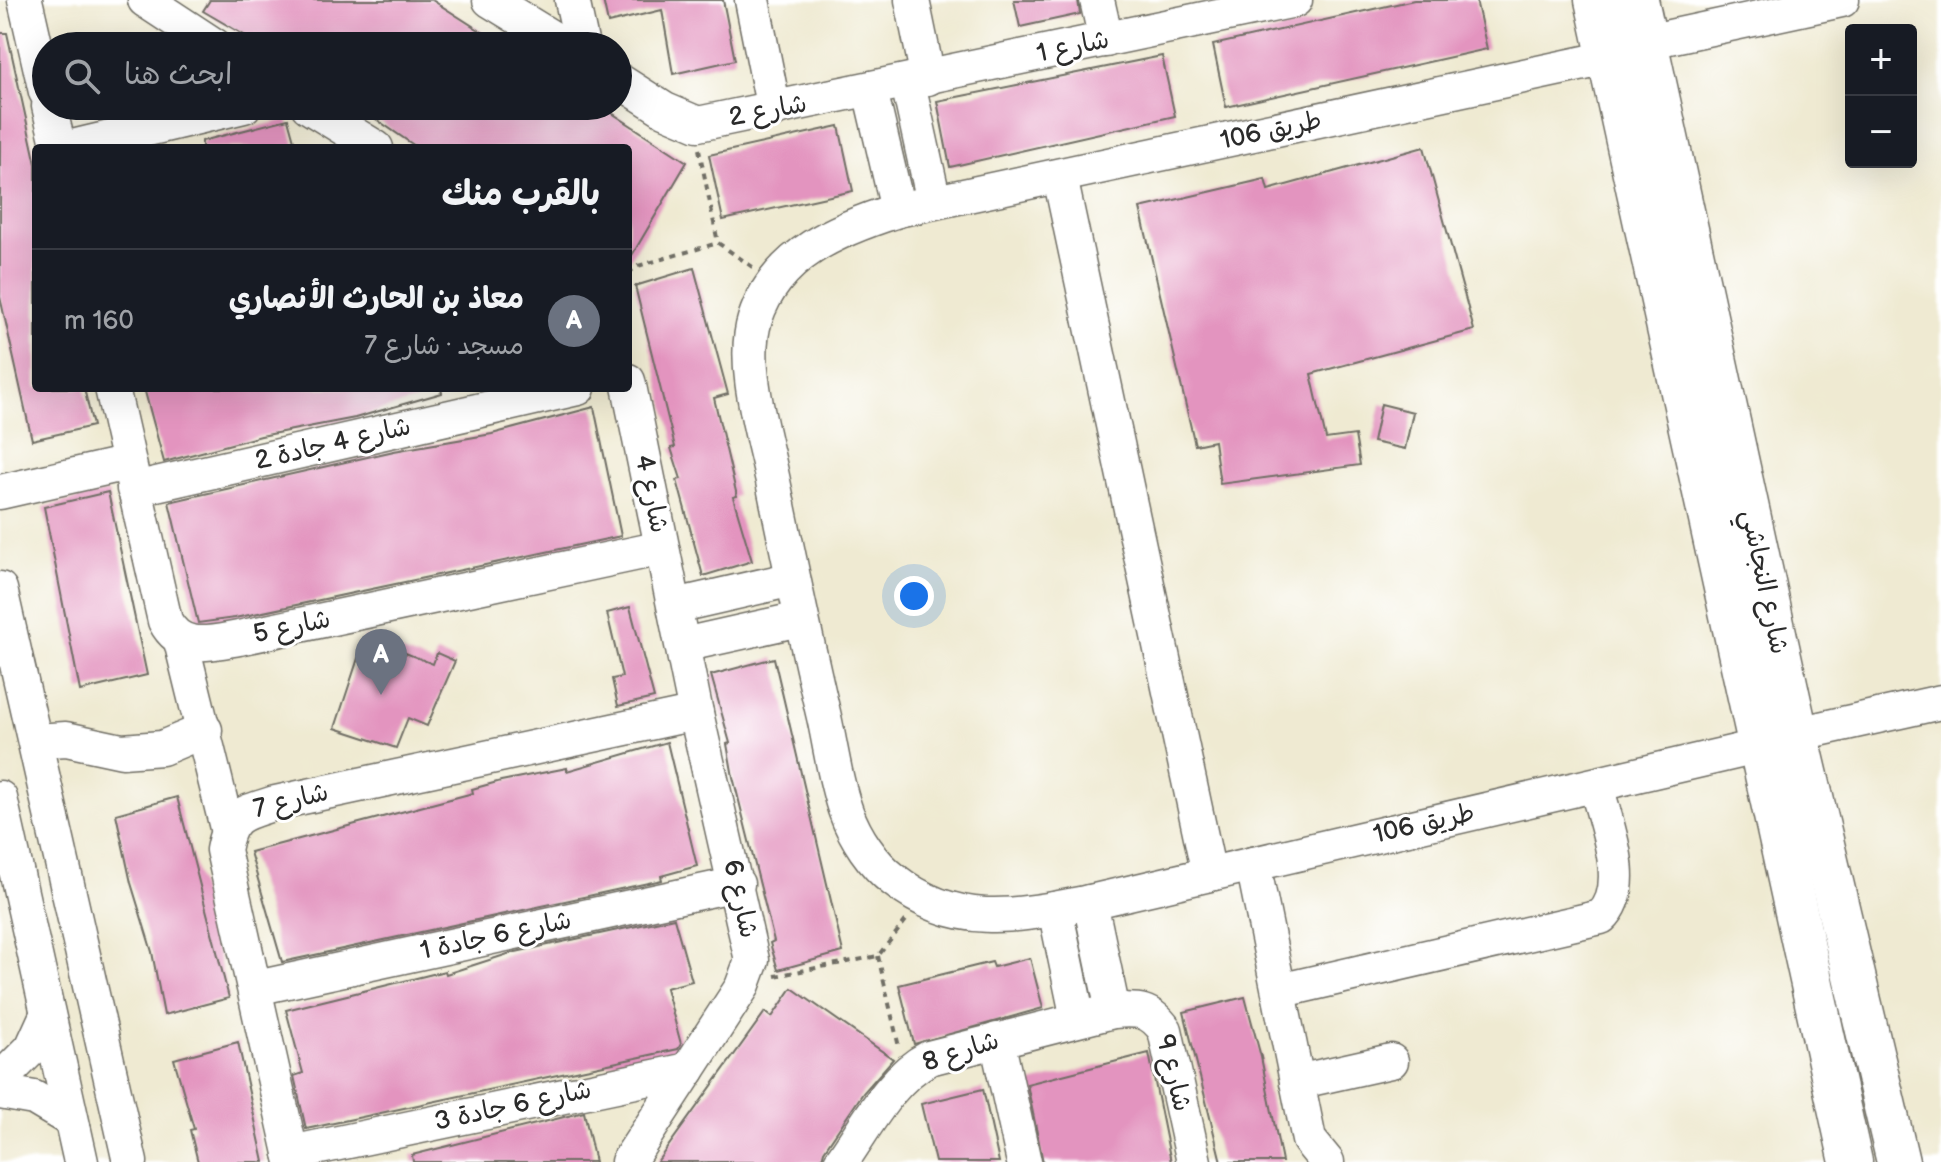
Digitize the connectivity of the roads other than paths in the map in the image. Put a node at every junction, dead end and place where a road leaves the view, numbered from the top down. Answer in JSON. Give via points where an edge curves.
{"nodes":[{"id":1,"x":25,"y":0,"type":"edge"},
{"id":2,"x":145,"y":0,"type":"edge"},
{"id":3,"x":490,"y":0,"type":"edge"},
{"id":4,"x":572,"y":0,"type":"edge"},
{"id":5,"x":752,"y":0,"type":"edge"},
{"id":6,"x":912,"y":0,"type":"edge"},
{"id":7,"x":1097,"y":0,"type":"edge"},
{"id":8,"x":1596,"y":0,"type":"edge"},
{"id":9,"x":1637,"y":0,"type":"edge"},
{"id":10,"x":1842,"y":0,"type":"edge"},
{"id":11,"x":1282,"y":1,"type":"edge"},
{"id":12,"x":32,"y":32,"type":"edge"},
{"id":13,"x":194,"y":32,"type":"edge"},
{"id":14,"x":542,"y":32,"type":"edge"},
{"id":15,"x":579,"y":32,"type":"edge"},
{"id":16,"x":1106,"y":40,"type":"junction"},
{"id":17,"x":1646,"y":42,"type":"junction"},
{"id":18,"x":1608,"y":58,"type":"junction"},
{"id":19,"x":918,"y":80,"type":"junction"},
{"id":20,"x":632,"y":89,"type":"edge"},
{"id":21,"x":870,"y":90,"type":"junction"},
{"id":22,"x":774,"y":110,"type":"junction"},
{"id":23,"x":52,"y":120,"type":"edge"},
{"id":24,"x":185,"y":120,"type":"edge"},
{"id":25,"x":331,"y":120,"type":"edge"},
{"id":26,"x":58,"y":144,"type":"edge"},
{"id":27,"x":85,"y":144,"type":"edge"},
{"id":28,"x":370,"y":144,"type":"edge"},
{"id":29,"x":1060,"y":177,"type":"junction"},
{"id":30,"x":934,"y":202,"type":"junction"},
{"id":31,"x":898,"y":210,"type":"junction"},
{"id":32,"x":113,"y":392,"type":"edge"},
{"id":33,"x":558,"y":392,"type":"edge"},
{"id":34,"x":630,"y":392,"type":"edge"},
{"id":35,"x":1728,"y":413,"type":"junction"},
{"id":36,"x":1688,"y":426,"type":"junction"},
{"id":37,"x":131,"y":476,"type":"junction"},
{"id":38,"x":1744,"y":491,"type":"junction"},
{"id":39,"x":0,"y":492,"type":"edge"},
{"id":40,"x":1704,"y":497,"type":"junction"},
{"id":41,"x":662,"y":548,"type":"junction"},
{"id":42,"x":793,"y":579,"type":"junction"},
{"id":43,"x":0,"y":589,"type":"edge"},
{"id":44,"x":675,"y":606,"type":"junction"},
{"id":45,"x":800,"y":619,"type":"junction"},
{"id":46,"x":181,"y":641,"type":"junction"},
{"id":47,"x":683,"y":645,"type":"junction"},
{"id":48,"x":1941,"y":702,"type":"edge"},
{"id":49,"x":696,"y":713,"type":"junction"},
{"id":50,"x":205,"y":730,"type":"junction"},
{"id":51,"x":1797,"y":734,"type":"junction"},
{"id":52,"x":35,"y":741,"type":"junction"},
{"id":53,"x":1757,"y":747,"type":"junction"},
{"id":54,"x":1596,"y":785,"type":"junction"},
{"id":55,"x":0,"y":798,"type":"edge"},
{"id":56,"x":227,"y":828,"type":"junction"},
{"id":57,"x":1253,"y":864,"type":"junction"},
{"id":58,"x":1209,"y":874,"type":"junction"},
{"id":59,"x":737,"y":884,"type":"junction"},
{"id":60,"x":21,"y":891,"type":"junction"},
{"id":61,"x":1090,"y":902,"type":"junction"},
{"id":62,"x":1055,"y":909,"type":"junction"},
{"id":63,"x":256,"y":988,"type":"junction"},
{"id":64,"x":1279,"y":991,"type":"junction"},
{"id":65,"x":1113,"y":1011,"type":"junction"},
{"id":66,"x":47,"y":1015,"type":"junction"},
{"id":67,"x":1078,"y":1019,"type":"junction"},
{"id":68,"x":99,"y":1024,"type":"junction"},
{"id":69,"x":1868,"y":1033,"type":"junction"},
{"id":70,"x":1823,"y":1039,"type":"junction"},
{"id":71,"x":997,"y":1040,"type":"junction"},
{"id":72,"x":1391,"y":1061,"type":"dead end"},
{"id":73,"x":688,"y":1070,"type":"junction"},
{"id":74,"x":0,"y":1080,"type":"edge"},
{"id":75,"x":1297,"y":1082,"type":"junction"},
{"id":76,"x":0,"y":1092,"type":"edge"},
{"id":77,"x":1884,"y":1101,"type":"junction"},
{"id":78,"x":1838,"y":1106,"type":"junction"},
{"id":79,"x":71,"y":1120,"type":"junction"},
{"id":80,"x":292,"y":1157,"type":"edge"},
{"id":81,"x":81,"y":1162,"type":"edge"},
{"id":82,"x":130,"y":1162,"type":"edge"},
{"id":83,"x":628,"y":1162,"type":"edge"},
{"id":84,"x":841,"y":1162,"type":"edge"},
{"id":85,"x":1024,"y":1162,"type":"edge"},
{"id":86,"x":1194,"y":1162,"type":"edge"},
{"id":87,"x":1327,"y":1162,"type":"edge"},
{"id":88,"x":1851,"y":1162,"type":"edge"},
{"id":89,"x":1898,"y":1162,"type":"edge"}],
"edges":[{"from":1,"to":12,"type":"street"},
{"from":2,"to":13,"type":"street"},
{"from":3,"to":14,"type":"street"},
{"from":4,"to":15,"type":"street"},
{"from":5,"to":22,"type":"street"},
{"from":6,"to":19,"type":"street"},
{"from":7,"to":16,"type":"street"},
{"from":8,"to":18,"type":"main road","name":"شارع النجاشي"},
{"from":9,"to":17,"type":"main road","name":"شارع النجاشي"},
{"from":10,"to":17,"type":"street"},
{"from":11,"to":16,"type":"street","name":"شارع 1"},
{"from":16,"to":19,"type":"street","name":"شارع 1"},
{"from":17,"to":35,"type":"main road","name":"شارع النجاشي"},
{"from":18,"to":29,"type":"street","name":"طريق 106"},
{"from":18,"to":36,"type":"main road","name":"شارع النجاشي"},
{"from":19,"to":21,"type":"street","name":"شارع 2"},
{"from":19,"to":30,"type":"street"},
{"from":20,"to":22,"type":"street","name":"شارع 2","via":[[693,123]]},
{"from":21,"to":22,"type":"street","name":"شارع 2"},
{"from":21,"to":31,"type":"street"},
{"from":23,"to":26,"type":"street"},
{"from":24,"to":27,"type":"street"},
{"from":25,"to":28,"type":"street"},
{"from":29,"to":30,"type":"street","name":"طريق 106"},
{"from":29,"to":58,"type":"street"},
{"from":30,"to":31,"type":"street","name":"طريق 106"},
{"from":31,"to":42,"type":"street","name":"طريق 106","via":[[849,226],[792,261],[755,320],[755,391]]},
{"from":32,"to":37,"type":"street"},
{"from":33,"to":37,"type":"street","name":"شارع 4 جادة 2"},
{"from":34,"to":41,"type":"street","name":"شارع 4"},
{"from":35,"to":36,"type":"main road","via":[[1709,429]]},
{"from":35,"to":38,"type":"main road","name":"شارع النجاشي"},
{"from":36,"to":40,"type":"main road","name":"شارع النجاشي"},
{"from":37,"to":39,"type":"street","name":"شارع 4 جادة 2"},
{"from":37,"to":46,"type":"street","via":[[165,621]]},
{"from":38,"to":40,"type":"main road","via":[[1719,485]]},
{"from":38,"to":51,"type":"main road","name":"شارع النجاشي"},
{"from":40,"to":53,"type":"main road","name":"شارع النجاشي"},
{"from":41,"to":44,"type":"street","name":"شارع 4"},
{"from":41,"to":46,"type":"street","name":"شارع 5","via":[[203,645]]},
{"from":42,"to":44,"type":"street"},
{"from":42,"to":45,"type":"street","name":"طريق 106"},
{"from":43,"to":52,"type":"street"},
{"from":44,"to":47,"type":"street","name":"شارع 6"},
{"from":45,"to":47,"type":"street"},
{"from":45,"to":62,"type":"street","name":"طريق 106","via":[[846,812],[864,847],[893,880],[959,914],[1004,917]]},
{"from":46,"to":50,"type":"street"},
{"from":47,"to":49,"type":"street","name":"شارع 6"},
{"from":48,"to":51,"type":"street"},
{"from":49,"to":56,"type":"street","name":"شارع 7","via":[[275,803],[238,815]]},
{"from":49,"to":59,"type":"street","name":"شارع 6"},
{"from":50,"to":52,"type":"street","via":[[162,748],[122,751],[66,739]]},
{"from":50,"to":56,"type":"street"},
{"from":51,"to":69,"type":"main road","name":"شارع النجاشي"},
{"from":52,"to":68,"type":"street"},
{"from":53,"to":54,"type":"street","name":"طريق 106"},
{"from":53,"to":70,"type":"main road","name":"شارع النجاشي"},
{"from":54,"to":57,"type":"street","name":"طريق 106"},
{"from":54,"to":64,"type":"street","via":[[1618,880],[1615,901],[1601,917]]},
{"from":55,"to":60,"type":"street"},
{"from":56,"to":63,"type":"street","name":"شارع 7","via":[[223,850]]},
{"from":57,"to":58,"type":"street","name":"طريق 106"},
{"from":57,"to":64,"type":"street"},
{"from":58,"to":61,"type":"street","name":"طريق 106"},
{"from":59,"to":63,"type":"street","name":"شارع 6 جادة 1"},
{"from":59,"to":73,"type":"street","name":"شارع 6","via":[[752,960]]},
{"from":60,"to":66,"type":"street"},
{"from":60,"to":68,"type":"street","via":[[30,878],[48,883],[84,1016]]},
{"from":61,"to":62,"type":"street","name":"طريق 106"},
{"from":61,"to":65,"type":"street"},
{"from":62,"to":67,"type":"street"},
{"from":63,"to":80,"type":"street","name":"شارع 7"},
{"from":64,"to":75,"type":"street"},
{"from":65,"to":67,"type":"street","name":"شارع 9"},
{"from":65,"to":86,"type":"street","name":"شارع 9","via":[[1154,1014],[1165,1030]]},
{"from":66,"to":74,"type":"street","via":[[32,1048]]},
{"from":66,"to":79,"type":"street"},
{"from":67,"to":71,"type":"street","name":"شارع 8"},
{"from":68,"to":82,"type":"street"},
{"from":69,"to":70,"type":"main road","via":[[1848,1051],[1829,1047]]},
{"from":69,"to":77,"type":"main road","name":"شارع النجاشي"},
{"from":70,"to":78,"type":"main road","name":"شارع النجاشي"},
{"from":71,"to":84,"type":"street","name":"شارع 8","via":[[929,1058],[906,1074]]},
{"from":71,"to":85,"type":"street"},
{"from":72,"to":75,"type":"street"},
{"from":73,"to":80,"type":"street","name":"شارع 6 جادة 3"},
{"from":73,"to":83,"type":"street","name":"شارع 6"},
{"from":75,"to":87,"type":"street","via":[[1309,1140]]},
{"from":76,"to":79,"type":"street","via":[[34,1098]]},
{"from":77,"to":78,"type":"main road","via":[[1863,1092]]},
{"from":77,"to":89,"type":"main road","name":"شارع النجاشي"},
{"from":78,"to":88,"type":"main road","name":"شارع النجاشي"},
{"from":79,"to":81,"type":"street"}]}
